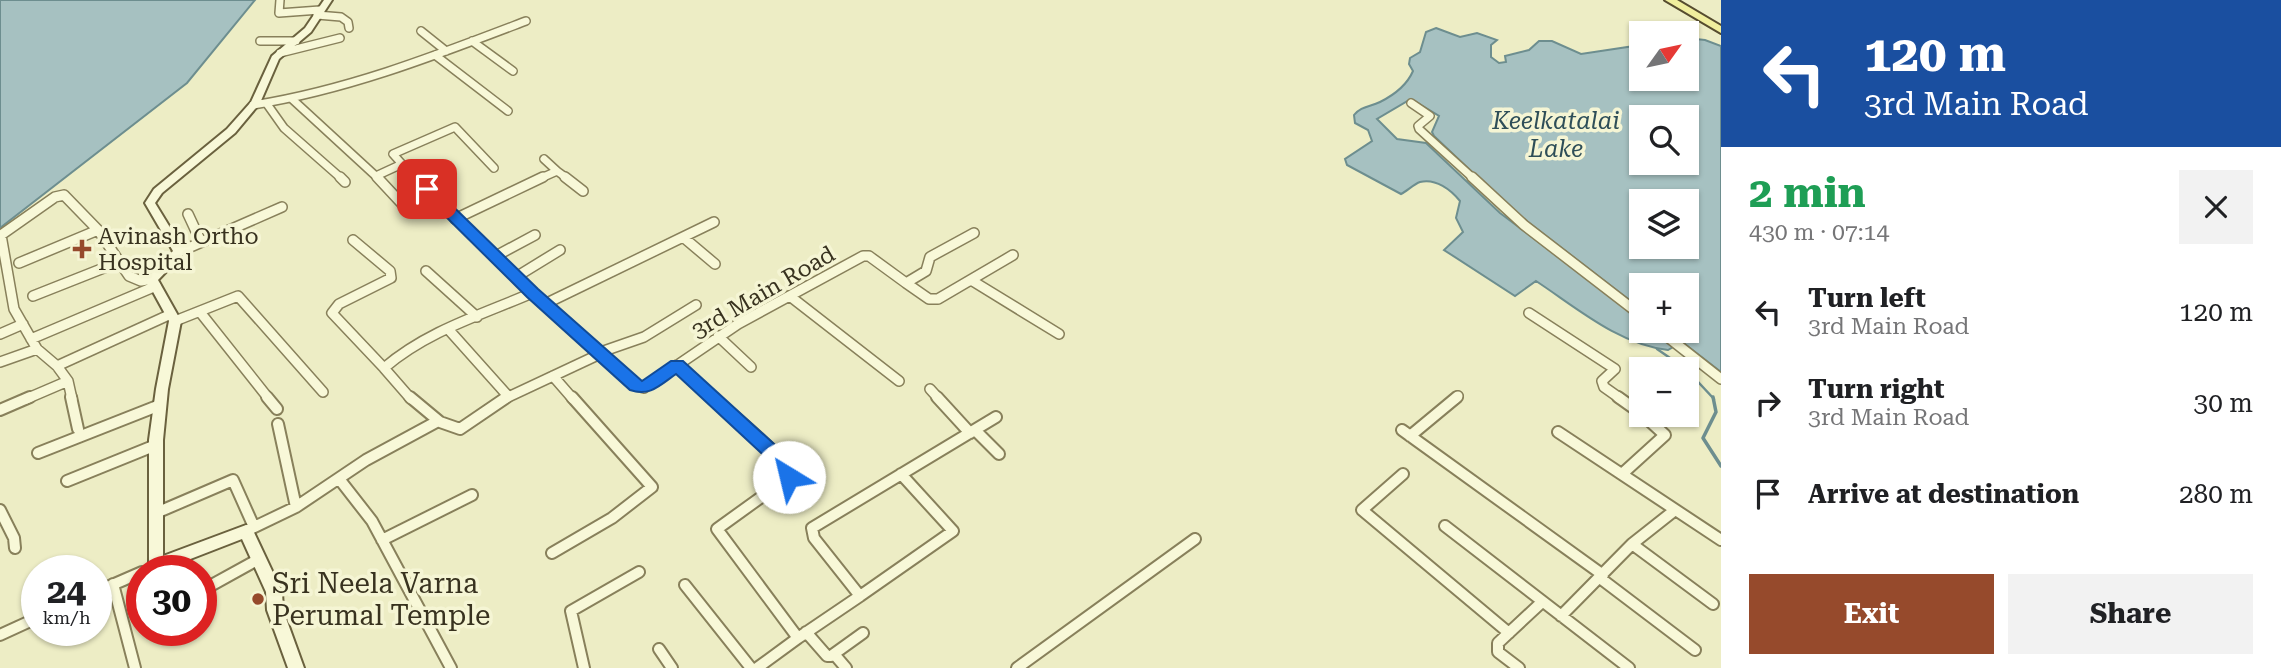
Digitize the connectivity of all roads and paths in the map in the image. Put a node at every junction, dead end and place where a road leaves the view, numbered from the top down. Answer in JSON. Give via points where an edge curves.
{"nodes":[{"id":1,"x":281,"y":0,"type":"edge"},
{"id":2,"x":1670,"y":0,"type":"edge"},
{"id":3,"x":1680,"y":0,"type":"edge"},
{"id":4,"x":322,"y":8,"type":"edge"},
{"id":5,"x":526,"y":21,"type":"dead end"},
{"id":6,"x":1721,"y":24,"type":"edge"},
{"id":7,"x":349,"y":28,"type":"dead end"},
{"id":8,"x":1721,"y":30,"type":"edge"},
{"id":9,"x":421,"y":31,"type":"dead end"},
{"id":10,"x":340,"y":38,"type":"dead end"},
{"id":11,"x":260,"y":41,"type":"dead end"},
{"id":12,"x":296,"y":41,"type":"junction"},
{"id":13,"x":472,"y":41,"type":"junction"},
{"id":14,"x":446,"y":51,"type":"junction"},
{"id":15,"x":280,"y":53,"type":"junction"},
{"id":16,"x":435,"y":55,"type":"junction"},
{"id":17,"x":513,"y":71,"type":"dead end"},
{"id":18,"x":292,"y":99,"type":"junction"},
{"id":19,"x":1411,"y":103,"type":"dead end"},
{"id":20,"x":267,"y":104,"type":"junction"},
{"id":21,"x":253,"y":105,"type":"junction"},
{"id":22,"x":508,"y":111,"type":"dead end"},
{"id":23,"x":544,"y":159,"type":"dead end"},
{"id":24,"x":494,"y":168,"type":"dead end"},
{"id":25,"x":557,"y":171,"type":"junction"},
{"id":26,"x":376,"y":176,"type":"junction"},
{"id":27,"x":345,"y":182,"type":"dead end"},
{"id":28,"x":427,"y":189,"type":"dead end"},
{"id":29,"x":583,"y":191,"type":"dead end"},
{"id":30,"x":404,"y":206,"type":"dead end"},
{"id":31,"x":282,"y":207,"type":"dead end"},
{"id":32,"x":188,"y":214,"type":"dead end"},
{"id":33,"x":455,"y":219,"type":"junction"},
{"id":34,"x":715,"y":222,"type":"dead end"},
{"id":35,"x":98,"y":230,"type":"junction"},
{"id":36,"x":974,"y":233,"type":"dead end"},
{"id":37,"x":535,"y":234,"type":"dead end"},
{"id":38,"x":682,"y":237,"type":"junction"},
{"id":39,"x":353,"y":240,"type":"dead end"},
{"id":40,"x":201,"y":242,"type":"junction"},
{"id":41,"x":560,"y":250,"type":"dead end"},
{"id":42,"x":179,"y":252,"type":"junction"},
{"id":43,"x":1013,"y":256,"type":"dead end"},
{"id":44,"x":494,"y":257,"type":"junction"},
{"id":45,"x":119,"y":262,"type":"junction"},
{"id":46,"x":19,"y":263,"type":"dead end"},
{"id":47,"x":715,"y":264,"type":"dead end"},
{"id":48,"x":426,"y":271,"type":"dead end"},
{"id":49,"x":516,"y":277,"type":"junction"},
{"id":50,"x":971,"y":280,"type":"junction"},
{"id":51,"x":154,"y":282,"type":"junction"},
{"id":52,"x":906,"y":283,"type":"junction"},
{"id":53,"x":532,"y":293,"type":"junction"},
{"id":54,"x":33,"y":296,"type":"dead end"},
{"id":55,"x":791,"y":297,"type":"junction"},
{"id":56,"x":545,"y":304,"type":"junction"},
{"id":57,"x":696,"y":305,"type":"dead end"},
{"id":58,"x":1629,"y":306,"type":"edge"},
{"id":59,"x":200,"y":312,"type":"junction"},
{"id":60,"x":1529,"y":313,"type":"dead end"},
{"id":61,"x":477,"y":317,"type":"junction"},
{"id":62,"x":173,"y":318,"type":"junction"},
{"id":63,"x":23,"y":324,"type":"junction"},
{"id":64,"x":449,"y":330,"type":"junction"},
{"id":65,"x":0,"y":334,"type":"edge"},
{"id":66,"x":1059,"y":334,"type":"dead end"},
{"id":67,"x":718,"y":336,"type":"junction"},
{"id":68,"x":31,"y":339,"type":"junction"},
{"id":69,"x":1675,"y":343,"type":"edge"},
{"id":70,"x":37,"y":349,"type":"junction"},
{"id":71,"x":599,"y":354,"type":"junction"},
{"id":72,"x":0,"y":362,"type":"edge"},
{"id":73,"x":677,"y":365,"type":"junction"},
{"id":74,"x":57,"y":366,"type":"junction"},
{"id":75,"x":751,"y":367,"type":"dead end"},
{"id":76,"x":384,"y":368,"type":"junction"},
{"id":77,"x":553,"y":376,"type":"junction"},
{"id":78,"x":1721,"y":379,"type":"edge"},
{"id":79,"x":68,"y":381,"type":"junction"},
{"id":80,"x":899,"y":381,"type":"dead end"},
{"id":81,"x":930,"y":389,"type":"dead end"},
{"id":82,"x":323,"y":392,"type":"dead end"},
{"id":83,"x":508,"y":396,"type":"junction"},
{"id":84,"x":1458,"y":396,"type":"dead end"},
{"id":85,"x":160,"y":405,"type":"junction"},
{"id":86,"x":1629,"y":405,"type":"edge"},
{"id":87,"x":277,"y":409,"type":"dead end"},
{"id":88,"x":0,"y":410,"type":"edge"},
{"id":89,"x":996,"y":417,"type":"dead end"},
{"id":90,"x":438,"y":421,"type":"junction"},
{"id":91,"x":278,"y":424,"type":"dead end"},
{"id":92,"x":1659,"y":427,"type":"edge"},
{"id":93,"x":78,"y":429,"type":"dead end"},
{"id":94,"x":972,"y":431,"type":"junction"},
{"id":95,"x":1558,"y":432,"type":"dead end"},
{"id":96,"x":156,"y":446,"type":"junction"},
{"id":97,"x":38,"y":453,"type":"dead end"},
{"id":98,"x":999,"y":454,"type":"dead end"},
{"id":99,"x":901,"y":474,"type":"junction"},
{"id":100,"x":1403,"y":474,"type":"dead end"},
{"id":101,"x":1622,"y":474,"type":"junction"},
{"id":102,"x":340,"y":480,"type":"junction"},
{"id":103,"x":67,"y":481,"type":"dead end"},
{"id":104,"x":472,"y":495,"type":"dead end"},
{"id":105,"x":296,"y":507,"type":"junction"},
{"id":106,"x":0,"y":510,"type":"edge"},
{"id":107,"x":1675,"y":510,"type":"junction"},
{"id":108,"x":156,"y":513,"type":"junction"},
{"id":109,"x":1445,"y":526,"type":"dead end"},
{"id":110,"x":250,"y":529,"type":"junction"},
{"id":111,"x":1195,"y":538,"type":"dead end"},
{"id":112,"x":382,"y":540,"type":"junction"},
{"id":113,"x":1721,"y":540,"type":"edge"},
{"id":114,"x":1632,"y":544,"type":"junction"},
{"id":115,"x":15,"y":548,"type":"dead end"},
{"id":116,"x":552,"y":553,"type":"dead end"},
{"id":117,"x":149,"y":555,"type":"edge"},
{"id":118,"x":183,"y":555,"type":"edge"},
{"id":119,"x":260,"y":559,"type":"junction"},
{"id":120,"x":639,"y":572,"type":"dead end"},
{"id":121,"x":1601,"y":577,"type":"junction"},
{"id":122,"x":126,"y":578,"type":"edge"},
{"id":123,"x":217,"y":582,"type":"edge"},
{"id":124,"x":113,"y":584,"type":"joint"},
{"id":125,"x":685,"y":585,"type":"dead end"},
{"id":126,"x":860,"y":596,"type":"junction"},
{"id":127,"x":1542,"y":602,"type":"junction"},
{"id":128,"x":1713,"y":604,"type":"dead end"},
{"id":129,"x":1561,"y":616,"type":"junction"},
{"id":130,"x":21,"y":625,"type":"edge"},
{"id":131,"x":863,"y":633,"type":"dead end"},
{"id":132,"x":1509,"y":633,"type":"junction"},
{"id":133,"x":0,"y":635,"type":"edge"},
{"id":134,"x":802,"y":635,"type":"junction"},
{"id":135,"x":659,"y":649,"type":"dead end"},
{"id":136,"x":1695,"y":650,"type":"dead end"},
{"id":137,"x":834,"y":654,"type":"junction"},
{"id":138,"x":757,"y":667,"type":"edge"},
{"id":139,"x":135,"y":668,"type":"edge"},
{"id":140,"x":296,"y":668,"type":"edge"},
{"id":141,"x":451,"y":668,"type":"edge"},
{"id":142,"x":584,"y":668,"type":"edge"},
{"id":143,"x":672,"y":668,"type":"edge"},
{"id":144,"x":846,"y":668,"type":"edge"},
{"id":145,"x":1017,"y":668,"type":"edge"},
{"id":146,"x":1520,"y":668,"type":"edge"},
{"id":147,"x":1629,"y":668,"type":"edge"}],
"edges":[{"from":1,"to":4,"type":"street","via":[[279,13]]},
{"from":2,"to":8,"type":"main road"},
{"from":3,"to":6,"type":"main road"},
{"from":4,"to":7,"type":"street","via":[[348,22]]},
{"from":4,"to":12,"type":"street"},
{"from":5,"to":13,"type":"street"},
{"from":9,"to":14,"type":"street"},
{"from":10,"to":15,"type":"street"},
{"from":11,"to":12,"type":"street"},
{"from":12,"to":15,"type":"street"},
{"from":13,"to":14,"type":"street"},
{"from":13,"to":17,"type":"street"},
{"from":14,"to":16,"type":"street"},
{"from":15,"to":21,"type":"street"},
{"from":16,"to":18,"type":"street"},
{"from":16,"to":22,"type":"street"},
{"from":18,"to":20,"type":"street"},
{"from":18,"to":26,"type":"street"},
{"from":19,"to":58,"type":"street","via":[[1430,116],[1419,129],[1485,192]]},
{"from":20,"to":21,"type":"street"},
{"from":20,"to":27,"type":"street","via":[[284,128]]},
{"from":21,"to":42,"type":"street","via":[[231,131],[150,202]]},
{"from":23,"to":25,"type":"street"},
{"from":24,"to":26,"type":"street","via":[[455,127],[393,154],[402,164]]},
{"from":25,"to":29,"type":"street"},
{"from":25,"to":33,"type":"street"},
{"from":26,"to":30,"type":"street"},
{"from":28,"to":33,"type":"street","name":"3rd Main Road"},
{"from":31,"to":40,"type":"street"},
{"from":32,"to":40,"type":"street"},
{"from":33,"to":44,"type":"street","name":"3rd Main Road"},
{"from":34,"to":38,"type":"street"},
{"from":35,"to":45,"type":"street"},
{"from":35,"to":46,"type":"street"},
{"from":35,"to":63,"type":"street","via":[[62,195],[1,234],[14,309]]},
{"from":36,"to":52,"type":"street","via":[[930,257],[926,271]]},
{"from":37,"to":44,"type":"street"},
{"from":38,"to":47,"type":"street"},
{"from":38,"to":56,"type":"street"},
{"from":39,"to":76,"type":"street","via":[[390,271],[391,278],[339,304],[332,313]]},
{"from":40,"to":42,"type":"street"},
{"from":41,"to":49,"type":"street"},
{"from":42,"to":51,"type":"street"},
{"from":43,"to":50,"type":"street"},
{"from":44,"to":49,"type":"street","name":"3rd Main Road"},
{"from":45,"to":51,"type":"street","via":[[135,280]]},
{"from":45,"to":54,"type":"street"},
{"from":48,"to":61,"type":"street"},
{"from":49,"to":53,"type":"street","name":"3rd Main Road"},
{"from":50,"to":52,"type":"street","via":[[933,300]]},
{"from":50,"to":66,"type":"street"},
{"from":51,"to":62,"type":"street"},
{"from":51,"to":68,"type":"street"},
{"from":52,"to":55,"type":"street","name":"3rd Main Road","via":[[863,256]]},
{"from":53,"to":56,"type":"street","name":"3rd Main Road"},
{"from":53,"to":61,"type":"street"},
{"from":55,"to":67,"type":"street","name":"3rd Main Road"},
{"from":55,"to":80,"type":"street"},
{"from":56,"to":71,"type":"street","name":"3rd Main Road"},
{"from":57,"to":71,"type":"street","via":[[644,337]]},
{"from":59,"to":62,"type":"street"},
{"from":59,"to":82,"type":"street","via":[[240,297]]},
{"from":59,"to":87,"type":"street"},
{"from":60,"to":86,"type":"street","via":[[1615,369],[1602,381],[1604,387]]},
{"from":61,"to":64,"type":"street"},
{"from":62,"to":74,"type":"street"},
{"from":62,"to":85,"type":"street"},
{"from":63,"to":65,"type":"street"},
{"from":63,"to":68,"type":"street"},
{"from":64,"to":76,"type":"street","via":[[406,350]]},
{"from":64,"to":83,"type":"street"},
{"from":67,"to":73,"type":"street","name":"3rd Main Road"},
{"from":67,"to":75,"type":"street"},
{"from":68,"to":70,"type":"street"},
{"from":69,"to":78,"type":"street"},
{"from":70,"to":72,"type":"street"},
{"from":70,"to":74,"type":"street"},
{"from":71,"to":73,"type":"street","name":"3rd Main Road","via":[[644,388]]},
{"from":71,"to":77,"type":"street"},
{"from":73,"to":134,"type":"street","via":[[789,473],[717,528]]},
{"from":74,"to":79,"type":"street"},
{"from":76,"to":90,"type":"street"},
{"from":77,"to":83,"type":"street"},
{"from":77,"to":116,"type":"street","via":[[652,486],[611,518]]},
{"from":79,"to":88,"type":"street"},
{"from":79,"to":93,"type":"street"},
{"from":81,"to":94,"type":"street"},
{"from":83,"to":90,"type":"street","via":[[460,429]]},
{"from":84,"to":121,"type":"street","via":[[1406,433]]},
{"from":85,"to":96,"type":"street"},
{"from":85,"to":97,"type":"street"},
{"from":89,"to":94,"type":"street"},
{"from":90,"to":102,"type":"street","via":[[366,460]]},
{"from":91,"to":105,"type":"street"},
{"from":92,"to":101,"type":"street","via":[[1665,435]]},
{"from":94,"to":98,"type":"street"},
{"from":94,"to":99,"type":"street"},
{"from":95,"to":101,"type":"street"},
{"from":96,"to":103,"type":"street"},
{"from":96,"to":108,"type":"street"},
{"from":99,"to":126,"type":"street","via":[[812,528],[814,538]]},
{"from":99,"to":126,"type":"street","via":[[953,531]]},
{"from":100,"to":132,"type":"street","via":[[1362,510]]},
{"from":101,"to":107,"type":"street"},
{"from":102,"to":105,"type":"street"},
{"from":102,"to":112,"type":"street"},
{"from":104,"to":112,"type":"street"},
{"from":105,"to":110,"type":"street"},
{"from":106,"to":115,"type":"street","via":[[15,538]]},
{"from":107,"to":113,"type":"street"},
{"from":107,"to":114,"type":"street"},
{"from":108,"to":110,"type":"street","via":[[233,480]]},
{"from":108,"to":117,"type":"street"},
{"from":109,"to":127,"type":"street"},
{"from":110,"to":118,"type":"street"},
{"from":110,"to":119,"type":"street"},
{"from":111,"to":145,"type":"street"},
{"from":112,"to":141,"type":"street"},
{"from":114,"to":121,"type":"street"},
{"from":114,"to":128,"type":"street"},
{"from":119,"to":123,"type":"street"},
{"from":119,"to":140,"type":"street"},
{"from":120,"to":142,"type":"street","via":[[572,611]]},
{"from":121,"to":129,"type":"street"},
{"from":121,"to":136,"type":"street"},
{"from":122,"to":124,"type":"street"},
{"from":124,"to":139,"type":"street"},
{"from":125,"to":138,"type":"street"},
{"from":126,"to":134,"type":"street"},
{"from":127,"to":129,"type":"street"},
{"from":127,"to":132,"type":"street"},
{"from":129,"to":147,"type":"street"},
{"from":130,"to":133,"type":"street"},
{"from":131,"to":137,"type":"street"},
{"from":132,"to":146,"type":"street","via":[[1497,648]]},
{"from":134,"to":137,"type":"street","via":[[827,656]]},
{"from":134,"to":138,"type":"street"},
{"from":135,"to":143,"type":"street"},
{"from":137,"to":144,"type":"street"}]}
